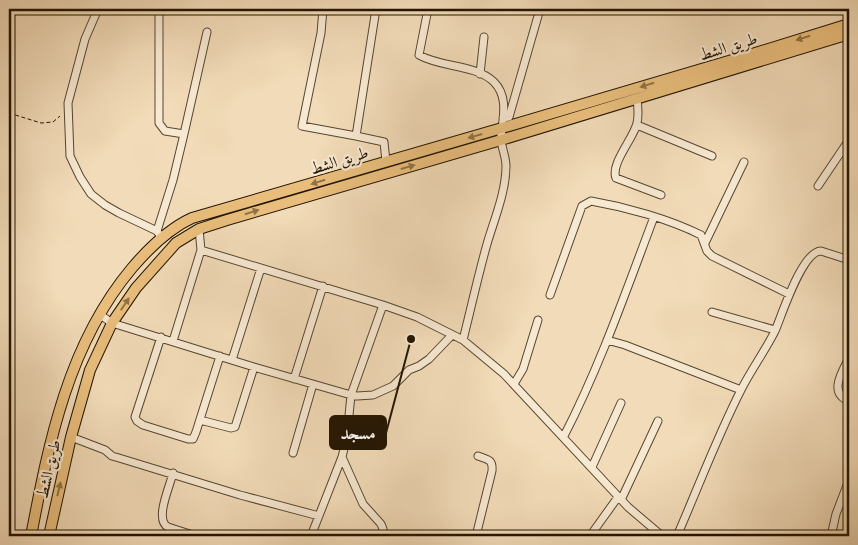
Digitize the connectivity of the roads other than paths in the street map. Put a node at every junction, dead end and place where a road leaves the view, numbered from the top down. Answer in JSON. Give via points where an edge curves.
{"nodes":[{"id":1,"x":98,"y":9,"type":"edge"},
{"id":2,"x":159,"y":9,"type":"edge"},
{"id":3,"x":323,"y":9,"type":"edge"},
{"id":4,"x":376,"y":9,"type":"edge"},
{"id":5,"x":428,"y":9,"type":"edge"},
{"id":6,"x":540,"y":9,"type":"edge"},
{"id":7,"x":849,"y":24,"type":"edge"},
{"id":8,"x":206,"y":32,"type":"dead end"},
{"id":9,"x":849,"y":34,"type":"edge"},
{"id":10,"x":484,"y":37,"type":"dead end"},
{"id":11,"x":480,"y":74,"type":"junction"},
{"id":12,"x":637,"y":98,"type":"junction"},
{"id":13,"x":503,"y":124,"type":"junction"},
{"id":14,"x":637,"y":125,"type":"junction"},
{"id":15,"x":184,"y":134,"type":"junction"},
{"id":16,"x":356,"y":136,"type":"junction"},
{"id":17,"x":500,"y":140,"type":"junction"},
{"id":18,"x":849,"y":140,"type":"edge"},
{"id":19,"x":712,"y":156,"type":"dead end"},
{"id":20,"x":386,"y":162,"type":"junction"},
{"id":21,"x":744,"y":162,"type":"dead end"},
{"id":22,"x":818,"y":186,"type":"dead end"},
{"id":23,"x":661,"y":195,"type":"dead end"},
{"id":24,"x":654,"y":217,"type":"junction"},
{"id":25,"x":199,"y":229,"type":"junction"},
{"id":26,"x":159,"y":234,"type":"junction"},
{"id":27,"x":705,"y":244,"type":"junction"},
{"id":28,"x":200,"y":250,"type":"junction"},
{"id":29,"x":849,"y":260,"type":"edge"},
{"id":30,"x":260,"y":268,"type":"junction"},
{"id":31,"x":323,"y":286,"type":"junction"},
{"id":32,"x":789,"y":294,"type":"junction"},
{"id":33,"x":550,"y":295,"type":"dead end"},
{"id":34,"x":383,"y":304,"type":"junction"},
{"id":35,"x":712,"y":312,"type":"dead end"},
{"id":36,"x":99,"y":314,"type":"junction"},
{"id":37,"x":538,"y":320,"type":"dead end"},
{"id":38,"x":112,"y":323,"type":"junction"},
{"id":39,"x":775,"y":330,"type":"junction"},
{"id":40,"x":452,"y":335,"type":"junction"},
{"id":41,"x":161,"y":337,"type":"junction"},
{"id":42,"x":463,"y":340,"type":"junction"},
{"id":43,"x":608,"y":340,"type":"junction"},
{"id":44,"x":172,"y":341,"type":"junction"},
{"id":45,"x":220,"y":356,"type":"junction"},
{"id":46,"x":849,"y":358,"type":"edge"},
{"id":47,"x":232,"y":360,"type":"junction"},
{"id":48,"x":254,"y":367,"type":"junction"},
{"id":49,"x":294,"y":379,"type":"junction"},
{"id":50,"x":313,"y":384,"type":"junction"},
{"id":51,"x":514,"y":384,"type":"junction"},
{"id":52,"x":741,"y":390,"type":"junction"},
{"id":53,"x":351,"y":395,"type":"junction"},
{"id":54,"x":849,"y":400,"type":"edge"},
{"id":55,"x":621,"y":403,"type":"dead end"},
{"id":56,"x":200,"y":420,"type":"junction"},
{"id":57,"x":658,"y":421,"type":"dead end"},
{"id":58,"x":564,"y":436,"type":"junction"},
{"id":59,"x":70,"y":442,"type":"junction"},
{"id":60,"x":51,"y":444,"type":"junction"},
{"id":61,"x":293,"y":453,"type":"dead end"},
{"id":62,"x":478,"y":456,"type":"dead end"},
{"id":63,"x":342,"y":457,"type":"junction"},
{"id":64,"x":592,"y":467,"type":"junction"},
{"id":65,"x":173,"y":474,"type":"junction"},
{"id":66,"x":849,"y":480,"type":"edge"},
{"id":67,"x":620,"y":498,"type":"junction"},
{"id":68,"x":319,"y":516,"type":"junction"},
{"id":69,"x":31,"y":536,"type":"edge"},
{"id":70,"x":49,"y":536,"type":"edge"},
{"id":71,"x":196,"y":536,"type":"edge"},
{"id":72,"x":311,"y":536,"type":"edge"},
{"id":73,"x":381,"y":536,"type":"edge"},
{"id":74,"x":476,"y":536,"type":"edge"},
{"id":75,"x":590,"y":536,"type":"edge"},
{"id":76,"x":662,"y":536,"type":"edge"},
{"id":77,"x":677,"y":536,"type":"edge"},
{"id":78,"x":831,"y":536,"type":"edge"}],
"edges":[{"from":1,"to":26,"type":"street","via":[[85,39],[68,103],[70,156],[91,194],[119,214]]},
{"from":2,"to":15,"type":"street","via":[[158,123],[165,131]]},
{"from":3,"to":16,"type":"street","via":[[302,126]]},
{"from":4,"to":16,"type":"street"},
{"from":5,"to":11,"type":"street","via":[[419,55]]},
{"from":6,"to":13,"type":"street","via":[[509,117]]},
{"from":7,"to":13,"type":"highway","name":"طريق الشط","one_way":true,"via":[[749,56]]},
{"from":8,"to":15,"type":"street"},
{"from":9,"to":12,"type":"highway","name":"طريق الشط"},
{"from":10,"to":11,"type":"street"},
{"from":11,"to":13,"type":"street","via":[[496,84],[502,94]]},
{"from":12,"to":14,"type":"street"},
{"from":12,"to":17,"type":"highway","name":"طريق الشط"},
{"from":13,"to":17,"type":"street"},
{"from":13,"to":20,"type":"highway","name":"طريق الشط","one_way":true},
{"from":14,"to":19,"type":"street"},
{"from":14,"to":23,"type":"street","via":[[614,174],[616,178]]},
{"from":15,"to":26,"type":"street"},
{"from":16,"to":20,"type":"street","via":[[384,142]]},
{"from":25,"to":17,"type":"highway","name":"طريق الشط","one_way":true},
{"from":17,"to":42,"type":"street","via":[[506,166],[504,181]]},
{"from":18,"to":22,"type":"street"},
{"from":20,"to":26,"type":"highway","name":"طريق الشط","one_way":true,"via":[[192,218]]},
{"from":21,"to":27,"type":"street"},
{"from":24,"to":27,"type":"street","via":[[701,235]]},
{"from":24,"to":33,"type":"street","via":[[598,202],[586,202]]},
{"from":24,"to":43,"type":"street"},
{"from":25,"to":28,"type":"street"},
{"from":38,"to":25,"type":"highway","name":"طريق الشط","one_way":true,"via":[[136,288],[176,243]]},
{"from":26,"to":36,"type":"highway","name":"طريق الشط","via":[[117,285]]},
{"from":27,"to":32,"type":"street","via":[[712,256]]},
{"from":28,"to":30,"type":"street"},
{"from":28,"to":44,"type":"street"},
{"from":29,"to":32,"type":"street","via":[[817,251],[810,257]]},
{"from":30,"to":31,"type":"street"},
{"from":30,"to":47,"type":"street"},
{"from":31,"to":34,"type":"street"},
{"from":31,"to":49,"type":"street"},
{"from":32,"to":39,"type":"street"},
{"from":34,"to":40,"type":"street"},
{"from":34,"to":53,"type":"street"},
{"from":35,"to":39,"type":"street"},
{"from":36,"to":38,"type":"street"},
{"from":36,"to":60,"type":"highway","name":"طريق الشط","via":[[67,384]]},
{"from":37,"to":51,"type":"street","via":[[523,369]]},
{"from":38,"to":41,"type":"street"},
{"from":38,"to":59,"type":"highway","name":"طريق الشط","via":[[90,370]]},
{"from":39,"to":52,"type":"street"},
{"from":40,"to":42,"type":"street"},
{"from":40,"to":53,"type":"street","via":[[393,386],[373,395]]},
{"from":41,"to":44,"type":"street"},
{"from":41,"to":56,"type":"street","via":[[135,417],[143,425],[188,439],[193,439]]},
{"from":42,"to":51,"type":"street"},
{"from":43,"to":52,"type":"street"},
{"from":43,"to":58,"type":"street"},
{"from":44,"to":45,"type":"street"},
{"from":45,"to":47,"type":"street"},
{"from":45,"to":56,"type":"street"},
{"from":46,"to":54,"type":"street","via":[[837,389]]},
{"from":47,"to":48,"type":"street"},
{"from":48,"to":49,"type":"street"},
{"from":48,"to":56,"type":"street","via":[[234,426],[230,428]]},
{"from":49,"to":50,"type":"street"},
{"from":50,"to":53,"type":"street"},
{"from":50,"to":61,"type":"street"},
{"from":51,"to":58,"type":"street"},
{"from":52,"to":77,"type":"street"},
{"from":53,"to":63,"type":"street"},
{"from":55,"to":64,"type":"street"},
{"from":57,"to":67,"type":"street"},
{"from":58,"to":64,"type":"street"},
{"from":59,"to":60,"type":"highway"},
{"from":59,"to":65,"type":"street","via":[[105,450],[112,456]]},
{"from":70,"to":59,"type":"highway","name":"طريق الشط","one_way":true},
{"from":60,"to":69,"type":"highway","name":"طريق الشط"},
{"from":62,"to":74,"type":"street","via":[[493,464]]},
{"from":63,"to":68,"type":"street"},
{"from":63,"to":73,"type":"street","via":[[363,504],[381,524]]},
{"from":64,"to":67,"type":"street"},
{"from":65,"to":68,"type":"street"},
{"from":65,"to":71,"type":"street","via":[[162,521],[168,527]]},
{"from":66,"to":78,"type":"street"},
{"from":67,"to":75,"type":"street"},
{"from":67,"to":76,"type":"street"},
{"from":68,"to":72,"type":"street"}]}
